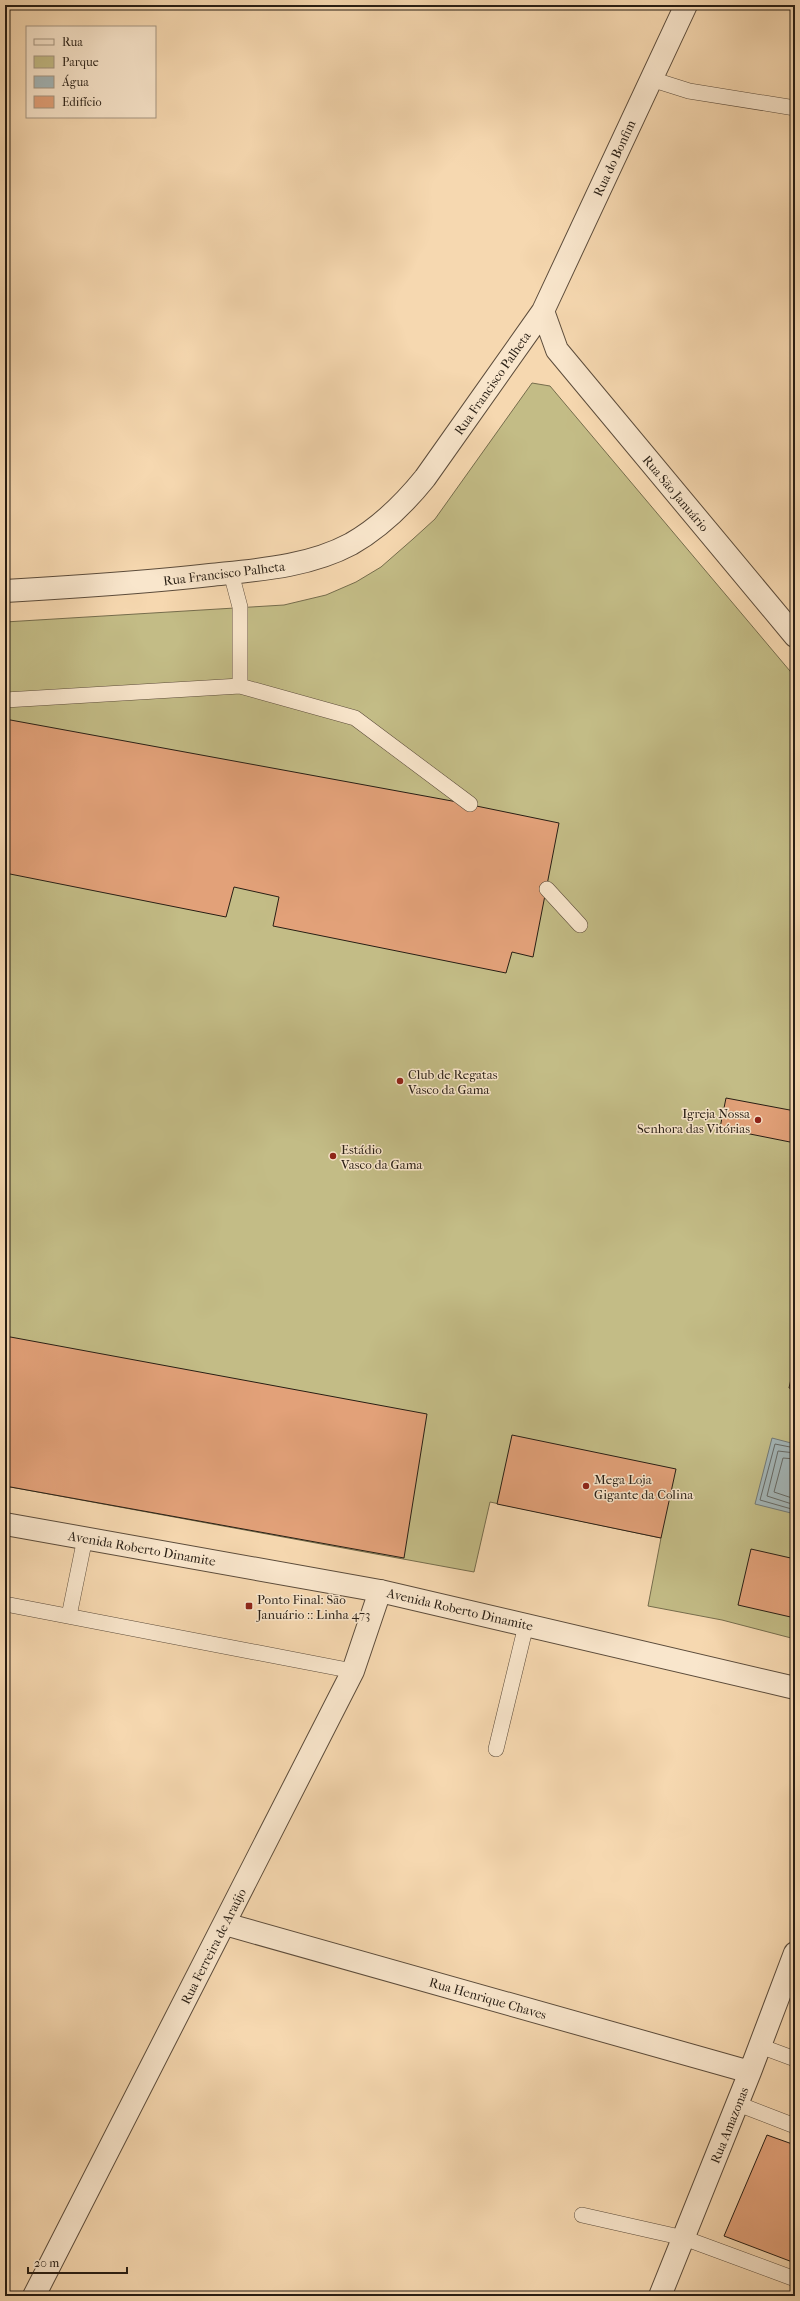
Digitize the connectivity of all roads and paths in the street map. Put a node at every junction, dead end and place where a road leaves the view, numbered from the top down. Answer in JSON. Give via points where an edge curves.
{"nodes":[{"id":1,"x":686,"y":5,"type":"edge"},
{"id":2,"x":651,"y":79,"type":"junction"},
{"id":3,"x":795,"y":108,"type":"edge"},
{"id":4,"x":543,"y":311,"type":"junction"},
{"id":5,"x":518,"y":346,"type":"junction"},
{"id":6,"x":557,"y":350,"type":"junction"},
{"id":7,"x":231,"y":573,"type":"junction"},
{"id":8,"x":5,"y":591,"type":"edge"},
{"id":9,"x":795,"y":636,"type":"edge"},
{"id":10,"x":240,"y":686,"type":"junction"},
{"id":11,"x":5,"y":700,"type":"edge"},
{"id":12,"x":470,"y":804,"type":"dead end"},
{"id":13,"x":547,"y":889,"type":"dead end"},
{"id":14,"x":580,"y":925,"type":"dead end"},
{"id":15,"x":5,"y":1524,"type":"edge"},
{"id":16,"x":85,"y":1538,"type":"junction"},
{"id":17,"x":380,"y":1591,"type":"junction"},
{"id":18,"x":5,"y":1604,"type":"edge"},
{"id":19,"x":69,"y":1616,"type":"junction"},
{"id":20,"x":526,"y":1625,"type":"junction"},
{"id":21,"x":353,"y":1671,"type":"junction"},
{"id":22,"x":795,"y":1688,"type":"edge"},
{"id":23,"x":496,"y":1749,"type":"dead end"},
{"id":24,"x":225,"y":1924,"type":"junction"},
{"id":25,"x":795,"y":1953,"type":"edge"},
{"id":26,"x":760,"y":2046,"type":"junction"},
{"id":27,"x":795,"y":2059,"type":"edge"},
{"id":28,"x":750,"y":2072,"type":"junction"},
{"id":29,"x":738,"y":2104,"type":"junction"},
{"id":30,"x":795,"y":2126,"type":"edge"},
{"id":31,"x":582,"y":2215,"type":"dead end"},
{"id":32,"x":684,"y":2238,"type":"junction"},
{"id":33,"x":795,"y":2279,"type":"edge"},
{"id":34,"x":34,"y":2296,"type":"edge"},
{"id":35,"x":660,"y":2296,"type":"edge"}],
"edges":[{"from":1,"to":2,"type":"street","name":"Rua do Bonfim"},
{"from":2,"to":3,"type":"lane","via":[[690,91]]},
{"from":2,"to":4,"type":"street","name":"Rua do Bonfim"},
{"from":4,"to":5,"type":"street","name":"Rua Francisco Palheta"},
{"from":4,"to":6,"type":"street","name":"Rua São Januário"},
{"from":5,"to":6,"type":"street"},
{"from":5,"to":7,"type":"street","name":"Rua Francisco Palheta","via":[[426,478],[380,525],[350,544],[320,556],[272,569]]},
{"from":6,"to":9,"type":"street","name":"Rua São Januário"},
{"from":7,"to":8,"type":"street","name":"Rua Francisco Palheta","via":[[135,584]]},
{"from":7,"to":10,"type":"lane","via":[[240,607]]},
{"from":10,"to":11,"type":"lane"},
{"from":10,"to":12,"type":"lane","via":[[355,718]]},
{"from":13,"to":14,"type":"lane"},
{"from":15,"to":16,"type":"street","name":"Avenida Roberto Dinamite"},
{"from":16,"to":17,"type":"street","name":"Avenida Roberto Dinamite"},
{"from":16,"to":19,"type":"lane"},
{"from":17,"to":20,"type":"street","name":"Avenida Roberto Dinamite"},
{"from":17,"to":21,"type":"street","name":"Rua Ferreira de Araújo"},
{"from":18,"to":19,"type":"lane"},
{"from":19,"to":21,"type":"lane"},
{"from":20,"to":22,"type":"street","name":"Avenida Roberto Dinamite"},
{"from":20,"to":23,"type":"lane"},
{"from":21,"to":24,"type":"street","name":"Rua Ferreira de Araújo"},
{"from":24,"to":28,"type":"street","name":"Rua Henrique Chaves"},
{"from":24,"to":34,"type":"street","name":"Rua Ferreira de Araújo"},
{"from":25,"to":26,"type":"street","name":"Rua Amazonas"},
{"from":26,"to":27,"type":"lane"},
{"from":26,"to":28,"type":"street","name":"Rua Amazonas"},
{"from":28,"to":29,"type":"street","name":"Rua Amazonas"},
{"from":29,"to":30,"type":"lane"},
{"from":29,"to":32,"type":"street","name":"Rua Amazonas"},
{"from":31,"to":32,"type":"lane"},
{"from":32,"to":33,"type":"lane"},
{"from":32,"to":35,"type":"street","name":"Rua Amazonas"}]}
